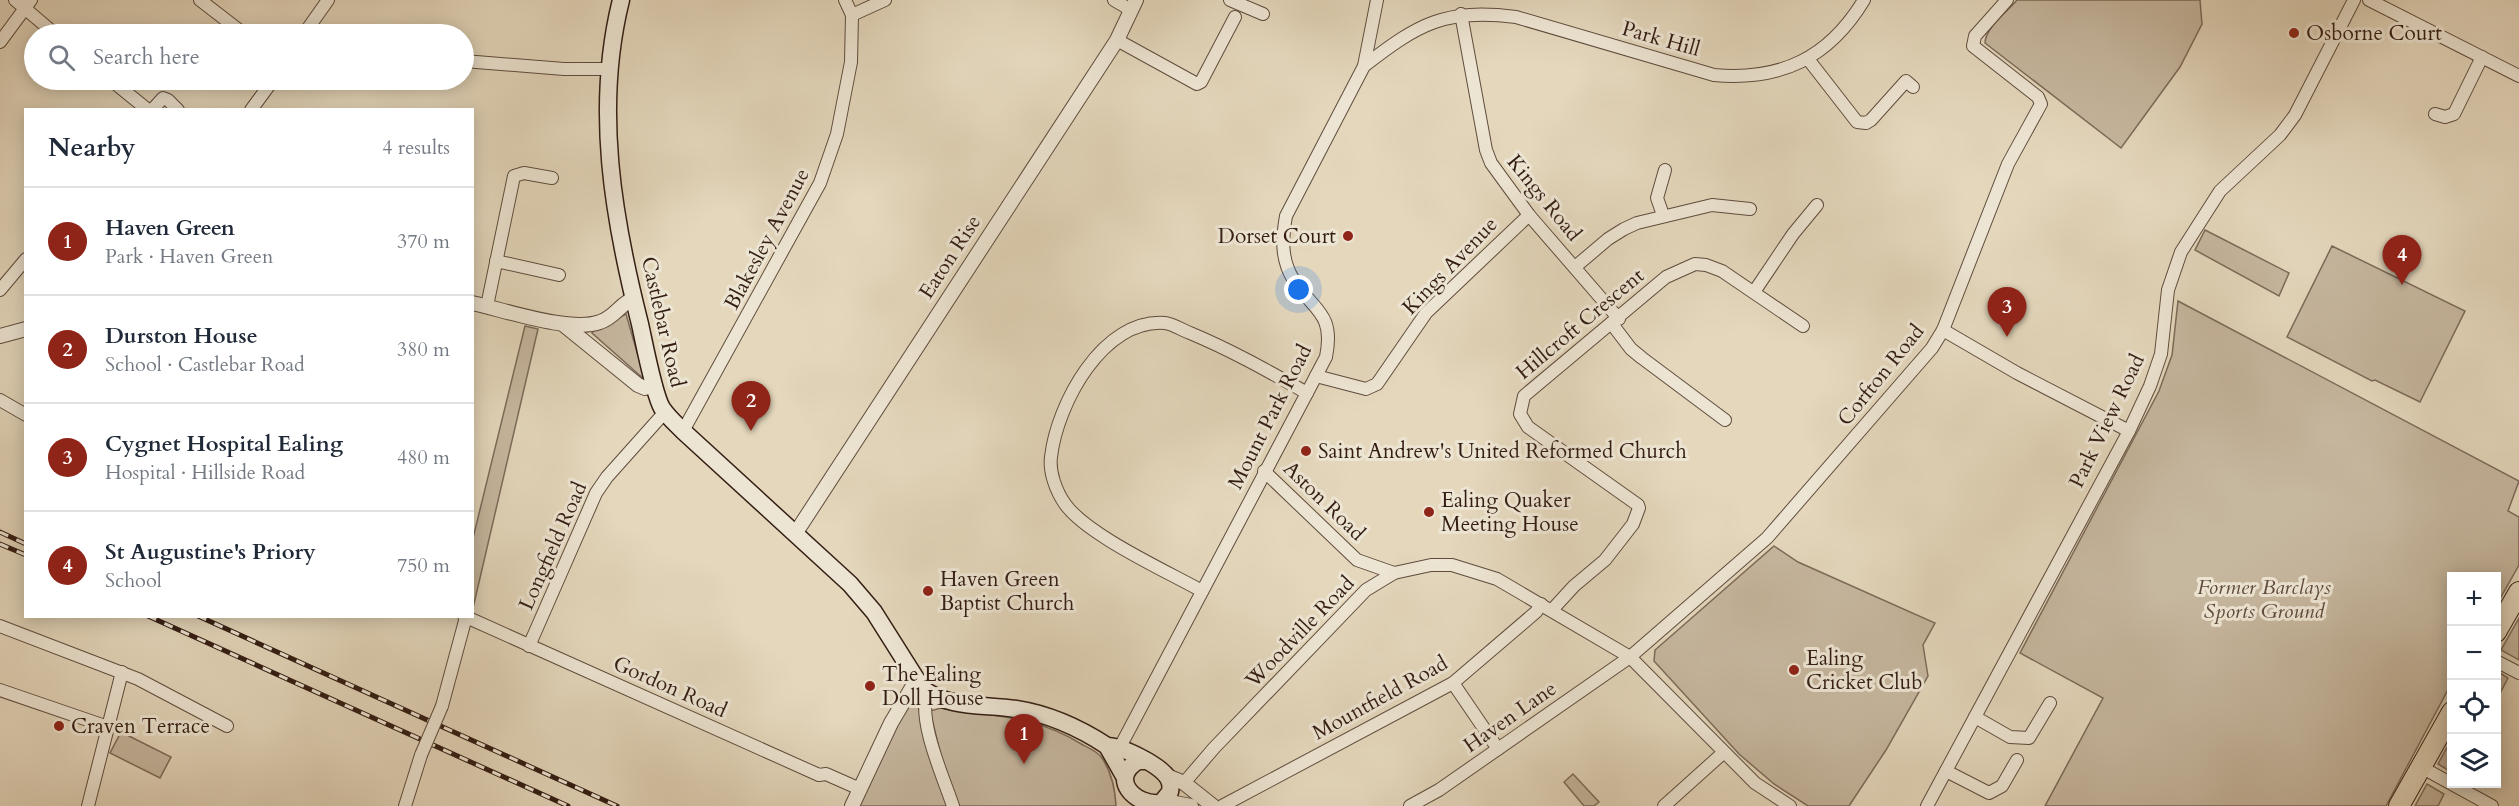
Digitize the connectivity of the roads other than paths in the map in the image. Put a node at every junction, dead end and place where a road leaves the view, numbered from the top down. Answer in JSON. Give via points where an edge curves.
{"nodes":[{"id":1,"x":200,"y":0,"type":"edge"},
{"id":2,"x":328,"y":0,"type":"edge"},
{"id":3,"x":621,"y":0,"type":"edge"},
{"id":4,"x":845,"y":0,"type":"edge"},
{"id":5,"x":885,"y":0,"type":"edge"},
{"id":6,"x":1114,"y":0,"type":"edge"},
{"id":7,"x":1230,"y":0,"type":"edge"},
{"id":8,"x":1377,"y":0,"type":"edge"},
{"id":9,"x":1864,"y":0,"type":"edge"},
{"id":10,"x":2007,"y":0,"type":"edge"},
{"id":11,"x":2354,"y":0,"type":"edge"},
{"id":12,"x":2369,"y":0,"type":"edge"},
{"id":13,"x":23,"y":3,"type":"edge"},
{"id":14,"x":1134,"y":5,"type":"edge"},
{"id":15,"x":1263,"y":14,"type":"dead end"},
{"id":16,"x":1461,"y":14,"type":"junction"},
{"id":17,"x":852,"y":15,"type":"junction"},
{"id":18,"x":1235,"y":17,"type":"dead end"},
{"id":19,"x":45,"y":24,"type":"edge"},
{"id":20,"x":231,"y":24,"type":"edge"},
{"id":21,"x":312,"y":24,"type":"edge"},
{"id":22,"x":1371,"y":37,"type":"junction"},
{"id":23,"x":1117,"y":39,"type":"junction"},
{"id":24,"x":0,"y":42,"type":"edge"},
{"id":25,"x":1392,"y":45,"type":"junction"},
{"id":26,"x":2482,"y":57,"type":"junction"},
{"id":27,"x":1808,"y":59,"type":"junction"},
{"id":28,"x":474,"y":62,"type":"edge"},
{"id":29,"x":1364,"y":66,"type":"junction"},
{"id":30,"x":610,"y":69,"type":"junction"},
{"id":31,"x":2519,"y":75,"type":"edge"},
{"id":32,"x":1913,"y":87,"type":"dead end"},
{"id":33,"x":124,"y":90,"type":"edge"},
{"id":34,"x":266,"y":90,"type":"edge"},
{"id":35,"x":147,"y":108,"type":"edge"},
{"id":36,"x":152,"y":108,"type":"edge"},
{"id":37,"x":176,"y":108,"type":"edge"},
{"id":38,"x":252,"y":108,"type":"edge"},
{"id":39,"x":2435,"y":114,"type":"dead end"},
{"id":40,"x":1665,"y":170,"type":"dead end"},
{"id":41,"x":552,"y":178,"type":"dead end"},
{"id":42,"x":1817,"y":205,"type":"dead end"},
{"id":43,"x":1750,"y":208,"type":"dead end"},
{"id":44,"x":1529,"y":214,"type":"junction"},
{"id":45,"x":1663,"y":215,"type":"junction"},
{"id":46,"x":24,"y":261,"type":"edge"},
{"id":47,"x":496,"y":261,"type":"junction"},
{"id":48,"x":1575,"y":267,"type":"junction"},
{"id":49,"x":559,"y":275,"type":"dead end"},
{"id":50,"x":0,"y":290,"type":"edge"},
{"id":51,"x":1754,"y":292,"type":"junction"},
{"id":52,"x":633,"y":299,"type":"junction"},
{"id":53,"x":474,"y":303,"type":"edge"},
{"id":54,"x":487,"y":306,"type":"junction"},
{"id":55,"x":1615,"y":321,"type":"junction"},
{"id":56,"x":1803,"y":326,"type":"dead end"},
{"id":57,"x":24,"y":330,"type":"edge"},
{"id":58,"x":1943,"y":330,"type":"junction"},
{"id":59,"x":586,"y":333,"type":"junction"},
{"id":60,"x":0,"y":336,"type":"edge"},
{"id":61,"x":1316,"y":376,"type":"junction"},
{"id":62,"x":655,"y":386,"type":"junction"},
{"id":63,"x":1307,"y":393,"type":"junction"},
{"id":64,"x":0,"y":400,"type":"edge"},
{"id":65,"x":665,"y":412,"type":"junction"},
{"id":66,"x":24,"y":414,"type":"edge"},
{"id":67,"x":1725,"y":420,"type":"dead end"},
{"id":68,"x":683,"y":431,"type":"junction"},
{"id":69,"x":2128,"y":431,"type":"junction"},
{"id":70,"x":1264,"y":471,"type":"junction"},
{"id":71,"x":795,"y":534,"type":"junction"},
{"id":72,"x":1357,"y":560,"type":"junction"},
{"id":73,"x":1394,"y":573,"type":"junction"},
{"id":74,"x":1377,"y":582,"type":"junction"},
{"id":75,"x":1202,"y":591,"type":"junction"},
{"id":76,"x":2519,"y":592,"type":"edge"},
{"id":77,"x":1540,"y":604,"type":"junction"},
{"id":78,"x":1552,"y":610,"type":"junction"},
{"id":79,"x":465,"y":618,"type":"edge"},
{"id":80,"x":467,"y":618,"type":"edge"},
{"id":81,"x":0,"y":626,"type":"edge"},
{"id":82,"x":2500,"y":626,"type":"edge"},
{"id":83,"x":530,"y":645,"type":"junction"},
{"id":84,"x":1630,"y":657,"type":"junction"},
{"id":85,"x":2501,"y":664,"type":"edge"},
{"id":86,"x":122,"y":672,"type":"junction"},
{"id":87,"x":2519,"y":673,"type":"edge"},
{"id":88,"x":1453,"y":683,"type":"junction"},
{"id":89,"x":922,"y":685,"type":"junction"},
{"id":90,"x":0,"y":690,"type":"edge"},
{"id":91,"x":2050,"y":703,"type":"dead end"},
{"id":92,"x":1975,"y":717,"type":"junction"},
{"id":93,"x":2447,"y":719,"type":"edge"},
{"id":94,"x":227,"y":726,"type":"dead end"},
{"id":95,"x":108,"y":728,"type":"junction"},
{"id":96,"x":1114,"y":747,"type":"junction"},
{"id":97,"x":1498,"y":749,"type":"junction"},
{"id":98,"x":1723,"y":753,"type":"junction"},
{"id":99,"x":2017,"y":760,"type":"dead end"},
{"id":100,"x":1144,"y":761,"type":"junction"},
{"id":101,"x":2421,"y":766,"type":"junction"},
{"id":102,"x":1946,"y":771,"type":"junction"},
{"id":103,"x":1124,"y":776,"type":"junction"},
{"id":104,"x":1167,"y":776,"type":"junction"},
{"id":105,"x":1184,"y":783,"type":"junction"},
{"id":106,"x":860,"y":789,"type":"junction"},
{"id":107,"x":1164,"y":801,"type":"junction"},
{"id":108,"x":1140,"y":804,"type":"edge"},
{"id":109,"x":88,"y":806,"type":"edge"},
{"id":110,"x":405,"y":806,"type":"edge"},
{"id":111,"x":852,"y":806,"type":"edge"},
{"id":112,"x":953,"y":806,"type":"edge"},
{"id":113,"x":1191,"y":806,"type":"edge"},
{"id":114,"x":1213,"y":806,"type":"edge"},
{"id":115,"x":1222,"y":806,"type":"edge"},
{"id":116,"x":1410,"y":806,"type":"edge"},
{"id":117,"x":1664,"y":806,"type":"edge"},
{"id":118,"x":1790,"y":806,"type":"edge"},
{"id":119,"x":1927,"y":806,"type":"edge"},
{"id":120,"x":2399,"y":806,"type":"edge"},
{"id":121,"x":2492,"y":806,"type":"edge"}],
"edges":[{"from":1,"to":20,"type":"street"},
{"from":2,"to":21,"type":"street"},
{"from":3,"to":30,"type":"main road","name":"Castlebar Road"},
{"from":4,"to":17,"type":"street"},
{"from":5,"to":17,"type":"street"},
{"from":6,"to":14,"type":"street"},
{"from":7,"to":15,"type":"street"},
{"from":8,"to":22,"type":"street","name":"Mount Park Road"},
{"from":9,"to":27,"type":"street","name":"Park Hill","via":[[1832,43]]},
{"from":10,"to":58,"type":"street","name":"Corfton Road","via":[[1972,42],[2038,97],[2041,104],[2008,164]]},
{"from":11,"to":69,"type":"street","name":"Park View Road","via":[[2295,115],[2280,135],[2220,191],[2181,252],[2168,291],[2159,361]]},
{"from":12,"to":26,"type":"street"},
{"from":13,"to":19,"type":"street"},
{"from":13,"to":24,"type":"street"},
{"from":14,"to":23,"type":"street","name":"Eaton Rise"},
{"from":16,"to":25,"type":"street","name":"Park Hill","via":[[1414,30]]},
{"from":16,"to":27,"type":"street","name":"Park Hill","via":[[1516,17],[1714,75],[1761,76]]},
{"from":16,"to":44,"type":"street","name":"Kings Road","via":[[1486,150],[1491,163]]},
{"from":17,"to":68,"type":"street","name":"Blakesley Avenue","via":[[850,62],[837,134],[820,183]]},
{"from":18,"to":23,"type":"street","via":[[1197,84]]},
{"from":22,"to":25,"type":"street"},
{"from":22,"to":29,"type":"street","name":"Mount Park Road"},
{"from":23,"to":71,"type":"street","name":"Eaton Rise"},
{"from":25,"to":29,"type":"street","name":"Park Hill"},
{"from":26,"to":31,"type":"street"},
{"from":26,"to":39,"type":"street","via":[[2454,114]]},
{"from":27,"to":32,"type":"street","via":[[1857,122],[1871,120],[1906,81]]},
{"from":28,"to":30,"type":"street"},
{"from":29,"to":61,"type":"street","name":"Mount Park Road","via":[[1286,216],[1282,237],[1284,258],[1294,280],[1317,306],[1328,328],[1326,357]]},
{"from":30,"to":52,"type":"main road","name":"Castlebar Road","via":[[609,171]]},
{"from":33,"to":35,"type":"street"},
{"from":34,"to":38,"type":"street"},
{"from":36,"to":37,"type":"street","via":[[163,99]]},
{"from":40,"to":45,"type":"street","via":[[1658,198]]},
{"from":41,"to":47,"type":"street","via":[[524,173],[514,176]]},
{"from":42,"to":51,"type":"street"},
{"from":43,"to":45,"type":"street","via":[[1712,205]]},
{"from":44,"to":48,"type":"street","name":"Kings Road"},
{"from":44,"to":61,"type":"street","name":"Kings Avenue","via":[[1426,312],[1377,384],[1366,389]]},
{"from":45,"to":48,"type":"street","via":[[1624,229]]},
{"from":46,"to":50,"type":"street"},
{"from":47,"to":49,"type":"street"},
{"from":47,"to":54,"type":"street"},
{"from":48,"to":55,"type":"street","name":"Kings Road"},
{"from":51,"to":55,"type":"street","name":"Hillcroft Crescent","via":[[1722,271],[1695,264],[1666,277]]},
{"from":51,"to":56,"type":"street","name":"Hillcroft Crescent"},
{"from":52,"to":59,"type":"street"},
{"from":52,"to":62,"type":"main road","name":"Castlebar Road"},
{"from":53,"to":54,"type":"street"},
{"from":54,"to":59,"type":"street"},
{"from":55,"to":67,"type":"street","name":"Kings Road","via":[[1631,349]]},
{"from":55,"to":78,"type":"street","name":"Hillcroft Crescent","via":[[1524,396],[1521,404],[1520,414],[1528,427],[1639,508],[1633,524],[1605,560]]},
{"from":57,"to":60,"type":"street"},
{"from":58,"to":69,"type":"street"},
{"from":58,"to":84,"type":"street","name":"Corfton Road","via":[[1861,432],[1767,538]]},
{"from":59,"to":62,"type":"street","via":[[638,385]]},
{"from":61,"to":63,"type":"street","name":"Mount Park Road"},
{"from":62,"to":65,"type":"main road","name":"Castlebar Road"},
{"from":63,"to":70,"type":"street","name":"Mount Park Road"},
{"from":63,"to":75,"type":"street","via":[[1227,349],[1166,323],[1131,328],[1079,378],[1060,414],[1050,459],[1054,483],[1065,505],[1096,533]]},
{"from":64,"to":66,"type":"street"},
{"from":65,"to":68,"type":"main road","name":"Castlebar Road"},
{"from":65,"to":83,"type":"street","name":"Longfield Road","via":[[596,493]]},
{"from":68,"to":71,"type":"main road","name":"Castlebar Road"},
{"from":69,"to":92,"type":"street","name":"Park View Road"},
{"from":70,"to":72,"type":"street","name":"Aston Road"},
{"from":70,"to":75,"type":"street","name":"Mount Park Road"},
{"from":71,"to":89,"type":"main road","name":"Castlebar Road","via":[[850,584],[874,612]]},
{"from":72,"to":73,"type":"street","name":"Aston Road"},
{"from":72,"to":74,"type":"street","name":"Aston Road"},
{"from":73,"to":74,"type":"street","name":"Woodville Road"},
{"from":73,"to":77,"type":"street","name":"Woodville Road","via":[[1452,565],[1497,579]]},
{"from":74,"to":105,"type":"street","name":"Woodville Road"},
{"from":75,"to":96,"type":"street","name":"Mount Park Road"},
{"from":76,"to":82,"type":"highway"},
{"from":77,"to":78,"type":"street","name":"Woodville Road"},
{"from":77,"to":88,"type":"street","name":"Mountfield Road","via":[[1536,612]]},
{"from":78,"to":84,"type":"street","name":"Woodville Road"},
{"from":79,"to":110,"type":"street","bridge":true,"via":[[442,706]]},
{"from":80,"to":83,"type":"street","name":"Gordon Road"},
{"from":81,"to":86,"type":"street"},
{"from":83,"to":106,"type":"street","name":"Gordon Road","via":[[819,775],[826,774]]},
{"from":84,"to":97,"type":"street","name":"Haven Lane"},
{"from":84,"to":98,"type":"street","name":"Woodville Road"},
{"from":85,"to":87,"type":"street"},
{"from":86,"to":94,"type":"street"},
{"from":86,"to":95,"type":"street"},
{"from":88,"to":97,"type":"street"},
{"from":88,"to":115,"type":"street","name":"Mountfield Road"},
{"from":89,"to":96,"type":"main road","via":[[948,701],[1040,715]]},
{"from":89,"to":106,"type":"street","via":[[904,698]]},
{"from":89,"to":112,"type":"street","via":[[930,735]]},
{"from":90,"to":95,"type":"street"},
{"from":91,"to":92,"type":"street","via":[[2029,738],[2010,737]]},
{"from":92,"to":102,"type":"street","name":"Park View Road"},
{"from":93,"to":101,"type":"highway"},
{"from":95,"to":109,"type":"street"},
{"from":96,"to":100,"type":"main road"},
{"from":96,"to":103,"type":"main road"},
{"from":97,"to":116,"type":"street","name":"Haven Lane"},
{"from":98,"to":117,"type":"street"},
{"from":98,"to":118,"type":"street","name":"Woodville Road","via":[[1755,783]]},
{"from":99,"to":102,"type":"street","via":[[2002,786],[1989,793]]},
{"from":100,"to":103,"type":"main road","via":[[1134,763]]},
{"from":100,"to":104,"type":"main road"},
{"from":101,"to":120,"type":"highway"},
{"from":101,"to":121,"type":"street"},
{"from":102,"to":119,"type":"street","name":"Park View Road"},
{"from":103,"to":108,"type":"main road"},
{"from":104,"to":105,"type":"street"},
{"from":104,"to":107,"type":"main road","via":[[1171,787]]},
{"from":105,"to":114,"type":"street"},
{"from":106,"to":111,"type":"street"},
{"from":107,"to":108,"type":"main road"},
{"from":107,"to":113,"type":"street"}]}
